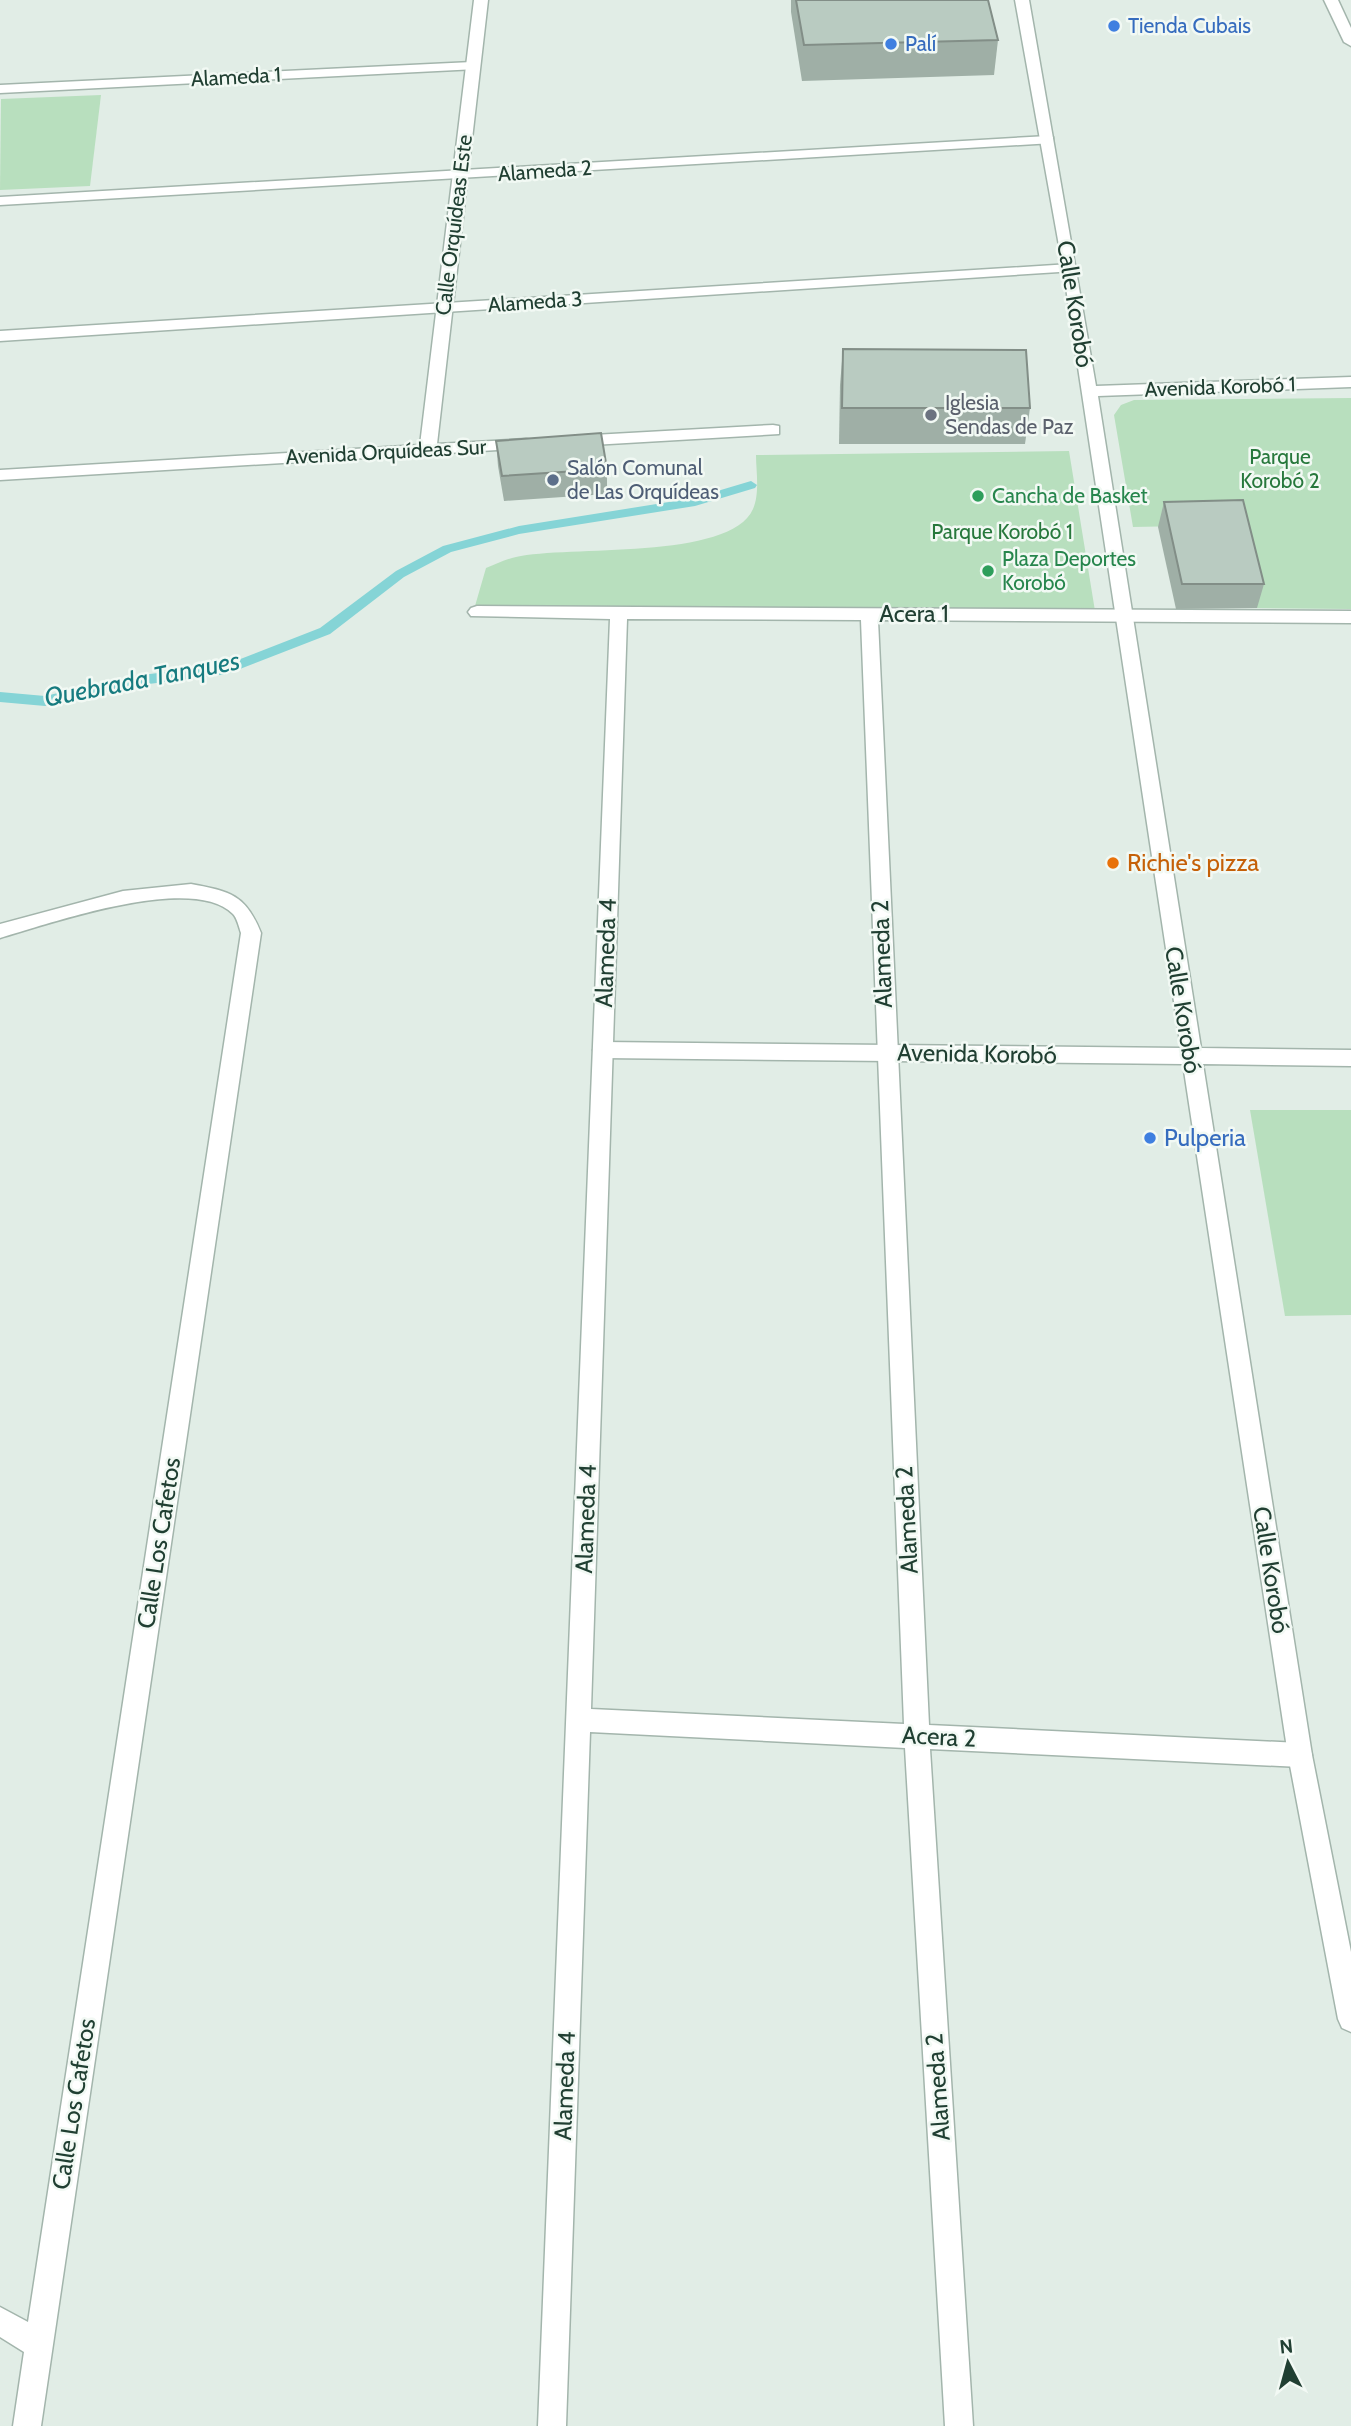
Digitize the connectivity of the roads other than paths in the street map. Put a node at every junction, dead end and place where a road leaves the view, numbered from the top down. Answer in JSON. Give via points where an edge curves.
{"nodes":[{"id":1,"x":481,"y":0,"type":"edge"},
{"id":2,"x":1022,"y":0,"type":"edge"},
{"id":3,"x":1331,"y":0,"type":"edge"},
{"id":4,"x":1351,"y":42,"type":"edge"},
{"id":5,"x":472,"y":66,"type":"junction"},
{"id":6,"x":0,"y":89,"type":"edge"},
{"id":7,"x":1048,"y":140,"type":"junction"},
{"id":8,"x":459,"y":177,"type":"junction"},
{"id":9,"x":0,"y":201,"type":"edge"},
{"id":10,"x":1070,"y":268,"type":"junction"},
{"id":11,"x":444,"y":307,"type":"junction"},
{"id":12,"x":0,"y":336,"type":"edge"},
{"id":13,"x":1351,"y":382,"type":"edge"},
{"id":14,"x":1089,"y":391,"type":"junction"},
{"id":15,"x":773,"y":430,"type":"dead end"},
{"id":16,"x":428,"y":449,"type":"junction"},
{"id":17,"x":0,"y":475,"type":"edge"},
{"id":18,"x":477,"y":612,"type":"dead end"},
{"id":19,"x":619,"y":613,"type":"junction"},
{"id":20,"x":869,"y":614,"type":"junction"},
{"id":21,"x":1125,"y":615,"type":"junction"},
{"id":22,"x":1351,"y":617,"type":"edge"},
{"id":23,"x":0,"y":931,"type":"edge"},
{"id":24,"x":603,"y":1050,"type":"junction"},
{"id":25,"x":886,"y":1053,"type":"junction"},
{"id":26,"x":1190,"y":1056,"type":"junction"},
{"id":27,"x":1351,"y":1058,"type":"edge"},
{"id":28,"x":579,"y":1720,"type":"junction"},
{"id":29,"x":917,"y":1736,"type":"junction"},
{"id":30,"x":1300,"y":1755,"type":"junction"},
{"id":31,"x":1351,"y":2019,"type":"edge"},
{"id":32,"x":0,"y":2321,"type":"edge"},
{"id":33,"x":38,"y":2344,"type":"junction"},
{"id":34,"x":27,"y":2426,"type":"edge"},
{"id":35,"x":552,"y":2426,"type":"edge"},
{"id":36,"x":959,"y":2426,"type":"edge"}],
"edges":[{"from":1,"to":5,"type":"street","name":"Calle Orquídeas Este"},
{"from":2,"to":7,"type":"street","name":"Calle Korobó"},
{"from":3,"to":4,"type":"street"},
{"from":5,"to":6,"type":"street","name":"Alameda 1"},
{"from":5,"to":8,"type":"street","name":"Calle Orquídeas Este"},
{"from":7,"to":8,"type":"street","name":"Alameda 2"},
{"from":7,"to":10,"type":"street","name":"Calle Korobó"},
{"from":8,"to":9,"type":"street","name":"Alameda 2"},
{"from":8,"to":11,"type":"street","name":"Calle Orquídeas Este"},
{"from":10,"to":11,"type":"street","name":"Alameda 3"},
{"from":10,"to":14,"type":"street","name":"Calle Korobó"},
{"from":11,"to":12,"type":"street","name":"Alameda 3"},
{"from":11,"to":16,"type":"street","name":"Calle Orquídeas Este"},
{"from":13,"to":14,"type":"street","name":"Avenida Korobó 1"},
{"from":14,"to":21,"type":"street","name":"Calle Korobó"},
{"from":15,"to":16,"type":"street","name":"Avenida Orquídeas Sur"},
{"from":16,"to":17,"type":"street","name":"Avenida Orquídeas Sur"},
{"from":18,"to":19,"type":"street","name":"Acera 1"},
{"from":19,"to":20,"type":"street","name":"Acera 1"},
{"from":19,"to":24,"type":"street","name":"Alameda 4"},
{"from":20,"to":21,"type":"street","name":"Acera 1"},
{"from":20,"to":25,"type":"street","name":"Alameda 2"},
{"from":21,"to":22,"type":"street","name":"Acera 1"},
{"from":21,"to":26,"type":"street","name":"Calle Korobó"},
{"from":23,"to":33,"type":"street","name":"Calle Los Cafetos","via":[[127,897],[173,890],[211,894],[239,908],[251,933]]},
{"from":24,"to":25,"type":"street","name":"Avenida Korobó"},
{"from":24,"to":28,"type":"street","name":"Alameda 4"},
{"from":25,"to":26,"type":"street","name":"Avenida Korobó"},
{"from":25,"to":29,"type":"street","name":"Alameda 2"},
{"from":26,"to":27,"type":"street","name":"Avenida Korobó"},
{"from":26,"to":30,"type":"street","name":"Calle Korobó"},
{"from":28,"to":29,"type":"street","name":"Acera 2"},
{"from":28,"to":35,"type":"street","name":"Alameda 4"},
{"from":29,"to":30,"type":"street","name":"Acera 2"},
{"from":29,"to":36,"type":"street","name":"Alameda 2"},
{"from":30,"to":31,"type":"street","name":"Calle Korobó"},
{"from":32,"to":33,"type":"street"},
{"from":33,"to":34,"type":"street","name":"Calle Los Cafetos"}]}
